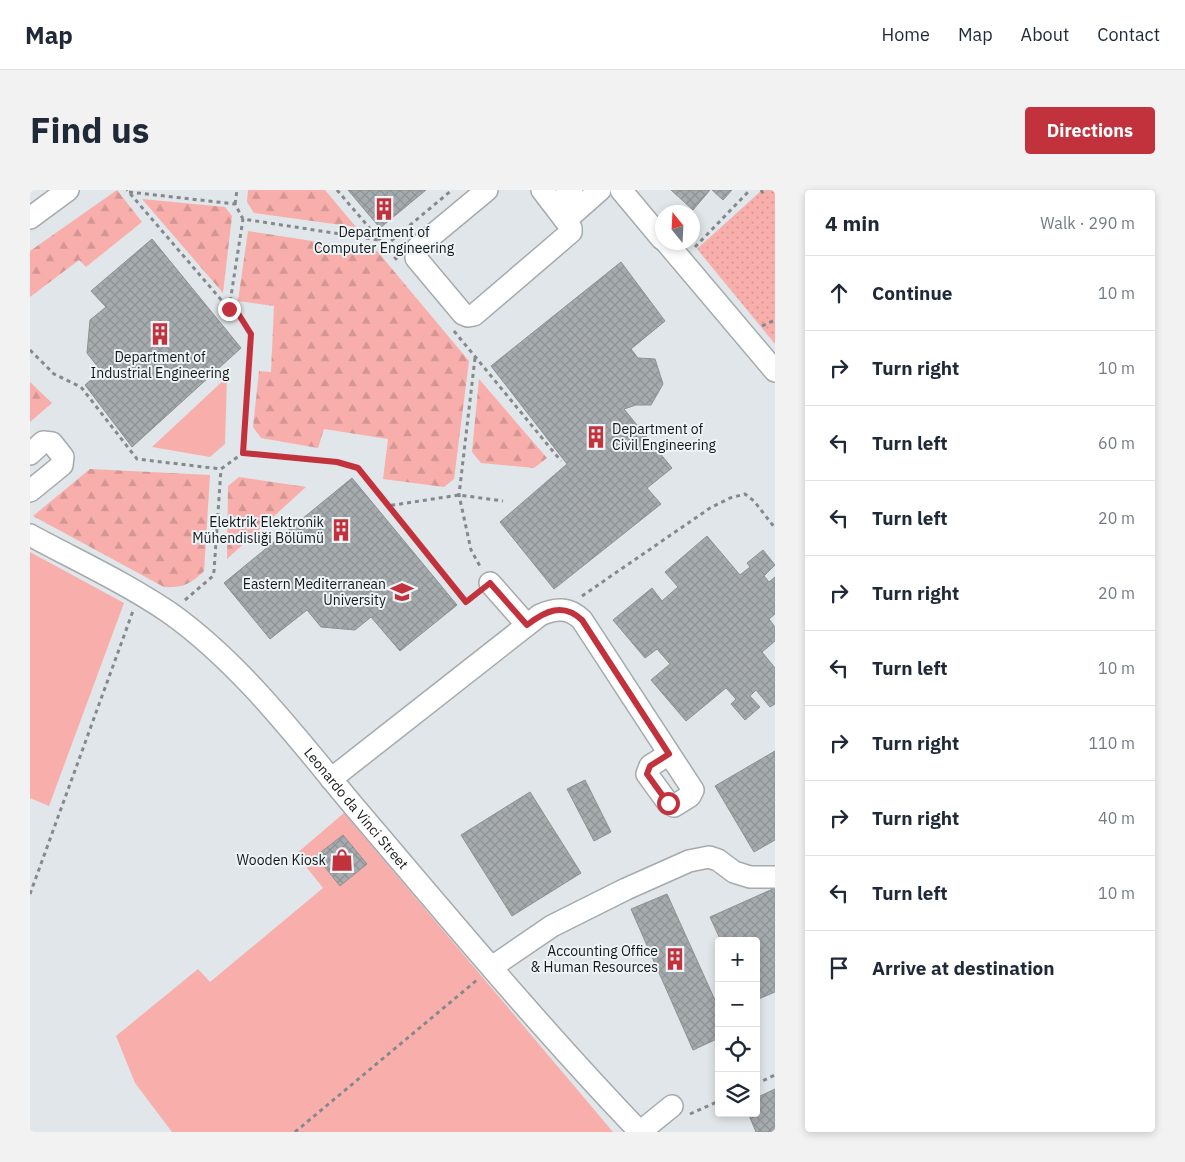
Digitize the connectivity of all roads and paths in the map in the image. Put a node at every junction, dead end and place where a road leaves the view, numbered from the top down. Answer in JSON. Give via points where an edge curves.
{"nodes":[{"id":1,"x":68,"y":190,"type":"edge"},
{"id":2,"x":237,"y":190,"type":"edge"},
{"id":3,"x":337,"y":190,"type":"edge"},
{"id":4,"x":452,"y":190,"type":"edge"},
{"id":5,"x":487,"y":190,"type":"edge"},
{"id":6,"x":572,"y":190,"type":"edge"},
{"id":7,"x":600,"y":190,"type":"edge"},
{"id":8,"x":621,"y":190,"type":"edge"},
{"id":9,"x":750,"y":190,"type":"edge"},
{"id":10,"x":761,"y":190,"type":"edge"},
{"id":11,"x":128,"y":191,"type":"edge"},
{"id":12,"x":764,"y":195,"type":"dead end"},
{"id":13,"x":235,"y":204,"type":"junction"},
{"id":14,"x":554,"y":206,"type":"edge"},
{"id":15,"x":30,"y":218,"type":"edge"},
{"id":16,"x":243,"y":218,"type":"junction"},
{"id":17,"x":655,"y":231,"type":"edge"},
{"id":18,"x":380,"y":240,"type":"junction"},
{"id":19,"x":385,"y":246,"type":"junction"},
{"id":20,"x":673,"y":250,"type":"edge"},
{"id":21,"x":682,"y":261,"type":"junction"},
{"id":22,"x":400,"y":265,"type":"dead end"},
{"id":23,"x":229,"y":309,"type":"junction"},
{"id":24,"x":450,"y":327,"type":"dead end"},
{"id":25,"x":30,"y":350,"type":"edge"},
{"id":26,"x":475,"y":358,"type":"junction"},
{"id":27,"x":775,"y":371,"type":"edge"},
{"id":28,"x":243,"y":453,"type":"junction"},
{"id":29,"x":30,"y":454,"type":"edge"},
{"id":30,"x":561,"y":461,"type":"dead end"},
{"id":31,"x":221,"y":469,"type":"junction"},
{"id":32,"x":30,"y":491,"type":"edge"},
{"id":33,"x":459,"y":495,"type":"junction"},
{"id":34,"x":504,"y":500,"type":"dead end"},
{"id":35,"x":388,"y":506,"type":"junction"},
{"id":36,"x":775,"y":528,"type":"edge"},
{"id":37,"x":30,"y":535,"type":"edge"},
{"id":38,"x":490,"y":583,"type":"junction"},
{"id":39,"x":139,"y":594,"type":"junction"},
{"id":40,"x":564,"y":609,"type":"junction"},
{"id":41,"x":170,"y":614,"type":"junction"},
{"id":42,"x":527,"y":625,"type":"junction"},
{"id":43,"x":667,"y":751,"type":"dead end"},
{"id":44,"x":331,"y":779,"type":"junction"},
{"id":45,"x":775,"y":877,"type":"edge"},
{"id":46,"x":30,"y":894,"type":"edge"},
{"id":47,"x":492,"y":967,"type":"junction"},
{"id":48,"x":775,"y":1075,"type":"edge"},
{"id":49,"x":760,"y":1082,"type":"edge"},
{"id":50,"x":715,"y":1102,"type":"edge"},
{"id":51,"x":677,"y":1111,"type":"joint"},
{"id":52,"x":295,"y":1132,"type":"edge"},
{"id":53,"x":640,"y":1132,"type":"edge"}],
"edges":[{"from":1,"to":15,"type":"street"},
{"from":2,"to":13,"type":"path"},
{"from":3,"to":18,"type":"path"},
{"from":4,"to":19,"type":"path"},
{"from":5,"to":14,"type":"street","via":[[415,252],[416,258],[468,316],[474,315],[567,238],[571,228]]},
{"from":6,"to":14,"type":"street"},
{"from":7,"to":14,"type":"street"},
{"from":8,"to":17,"type":"street"},
{"from":9,"to":21,"type":"path"},
{"from":10,"to":12,"type":"path"},
{"from":11,"to":13,"type":"path"},
{"from":11,"to":23,"type":"path"},
{"from":13,"to":16,"type":"path"},
{"from":16,"to":18,"type":"path"},
{"from":16,"to":23,"type":"path"},
{"from":18,"to":19,"type":"path"},
{"from":19,"to":22,"type":"path"},
{"from":20,"to":21,"type":"street"},
{"from":21,"to":27,"type":"street"},
{"from":23,"to":28,"type":"path","via":[[239,315],[251,334]]},
{"from":24,"to":26,"type":"path"},
{"from":25,"to":31,"type":"path","via":[[54,374],[81,386],[137,459]]},
{"from":26,"to":30,"type":"path"},
{"from":26,"to":33,"type":"path"},
{"from":28,"to":31,"type":"path"},
{"from":28,"to":35,"type":"path","via":[[337,462],[358,468]]},
{"from":29,"to":32,"type":"street","via":[[42,442],[52,443],[62,457],[62,465]]},
{"from":31,"to":41,"type":"path","via":[[213,576]]},
{"from":33,"to":34,"type":"path"},
{"from":33,"to":35,"type":"path"},
{"from":33,"to":38,"type":"path","via":[[471,550]]},
{"from":35,"to":38,"type":"path","via":[[466,602]]},
{"from":36,"to":40,"type":"path","via":[[745,494],[730,498],[710,508]]},
{"from":37,"to":39,"type":"street","name":"Leonardo da Vinci Street"},
{"from":38,"to":42,"type":"street"},
{"from":39,"to":41,"type":"street","name":"Leonardo da Vinci Street"},
{"from":39,"to":46,"type":"path"},
{"from":40,"to":42,"type":"street","via":[[540,615]]},
{"from":40,"to":43,"type":"street","via":[[582,620]]},
{"from":41,"to":44,"type":"street","name":"Leonardo da Vinci Street","via":[[210,646],[256,692]]},
{"from":42,"to":44,"type":"street"},
{"from":44,"to":47,"type":"street","name":"Leonardo da Vinci Street"},
{"from":45,"to":47,"type":"street","via":[[750,877],[734,872],[709,857],[689,861],[626,888],[552,926]]},
{"from":47,"to":52,"type":"path"},
{"from":47,"to":53,"type":"street","name":"Leonardo da Vinci Street"},
{"from":48,"to":49,"type":"path"},
{"from":50,"to":51,"type":"path"},
{"from":51,"to":53,"type":"street"}]}
